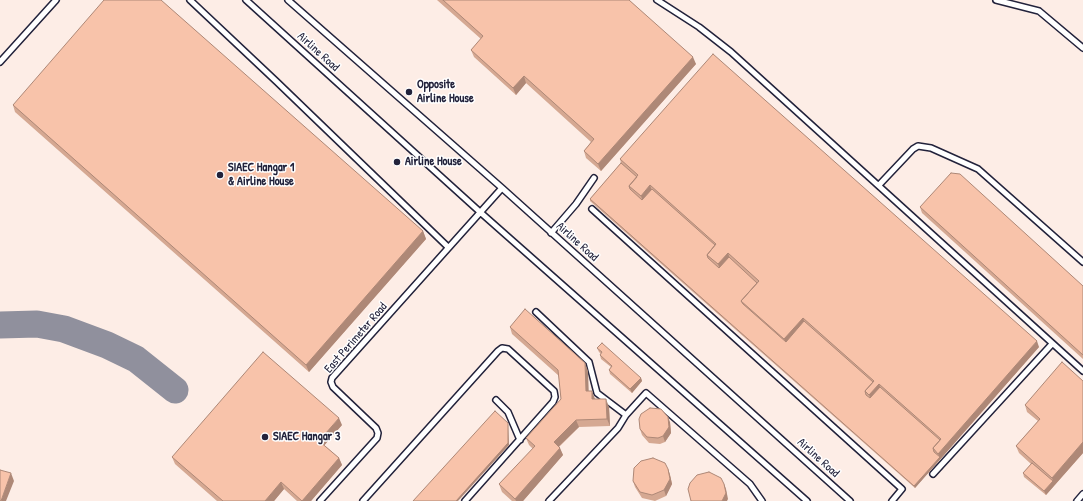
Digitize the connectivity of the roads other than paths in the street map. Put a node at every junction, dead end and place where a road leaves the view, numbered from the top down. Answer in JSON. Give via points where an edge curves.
{"nodes":[{"id":1,"x":56,"y":0,"type":"edge"},
{"id":2,"x":190,"y":0,"type":"edge"},
{"id":3,"x":246,"y":0,"type":"edge"},
{"id":4,"x":288,"y":0,"type":"edge"},
{"id":5,"x":657,"y":0,"type":"edge"},
{"id":6,"x":996,"y":0,"type":"edge"},
{"id":7,"x":1083,"y":48,"type":"edge"},
{"id":8,"x":0,"y":62,"type":"edge"},
{"id":9,"x":594,"y":178,"type":"dead end"},
{"id":10,"x":879,"y":185,"type":"junction"},
{"id":11,"x":502,"y":188,"type":"junction"},
{"id":12,"x":592,"y":209,"type":"dead end"},
{"id":13,"x":480,"y":212,"type":"junction"},
{"id":14,"x":551,"y":232,"type":"junction"},
{"id":15,"x":448,"y":247,"type":"junction"},
{"id":16,"x":1083,"y":262,"type":"edge"},
{"id":17,"x":536,"y":312,"type":"dead end"},
{"id":18,"x":1052,"y":344,"type":"junction"},
{"id":19,"x":1083,"y":371,"type":"edge"},
{"id":20,"x":496,"y":400,"type":"dead end"},
{"id":21,"x":626,"y":415,"type":"junction"},
{"id":22,"x":520,"y":440,"type":"junction"},
{"id":23,"x":933,"y":474,"type":"dead end"},
{"id":24,"x":1083,"y":494,"type":"edge"},
{"id":25,"x":761,"y":500,"type":"edge"},
{"id":26,"x":320,"y":501,"type":"edge"},
{"id":27,"x":363,"y":501,"type":"edge"},
{"id":28,"x":465,"y":501,"type":"edge"},
{"id":29,"x":549,"y":501,"type":"edge"},
{"id":30,"x":807,"y":501,"type":"edge"},
{"id":31,"x":850,"y":501,"type":"edge"},
{"id":32,"x":892,"y":501,"type":"edge"},
{"id":33,"x":1077,"y":501,"type":"edge"}],
"edges":[{"from":1,"to":8,"type":"lane"},
{"from":2,"to":15,"type":"lane"},
{"from":3,"to":13,"type":"lane","name":"Airline Road"},
{"from":4,"to":11,"type":"lane","name":"Airline Road"},
{"from":5,"to":10,"type":"lane","via":[[716,39]]},
{"from":6,"to":7,"type":"lane","via":[[1039,11]]},
{"from":9,"to":14,"type":"lane","via":[[576,204]]},
{"from":10,"to":16,"type":"lane","via":[[913,149],[918,146],[931,148],[978,169]]},
{"from":10,"to":18,"type":"lane"},
{"from":11,"to":13,"type":"lane","name":"East Perimeter Road"},
{"from":11,"to":14,"type":"lane","name":"Airline Road"},
{"from":12,"to":32,"type":"lane","via":[[902,489]]},
{"from":13,"to":15,"type":"lane","name":"East Perimeter Road"},
{"from":13,"to":30,"type":"lane","name":"Airline Road"},
{"from":14,"to":31,"type":"lane","name":"Airline Road"},
{"from":15,"to":26,"type":"lane","name":"East Perimeter Road","via":[[332,378],[333,387],[376,428],[378,433]]},
{"from":17,"to":21,"type":"lane","via":[[589,362],[597,393]]},
{"from":18,"to":19,"type":"lane"},
{"from":18,"to":23,"type":"lane"},
{"from":20,"to":22,"type":"lane","via":[[508,412]]},
{"from":21,"to":25,"type":"lane","via":[[643,394],[648,394],[750,484]]},
{"from":21,"to":29,"type":"lane","via":[[618,428]]},
{"from":22,"to":27,"type":"lane","via":[[553,402],[554,391],[508,349],[502,348]]},
{"from":22,"to":28,"type":"lane"},
{"from":24,"to":33,"type":"lane"}]}
